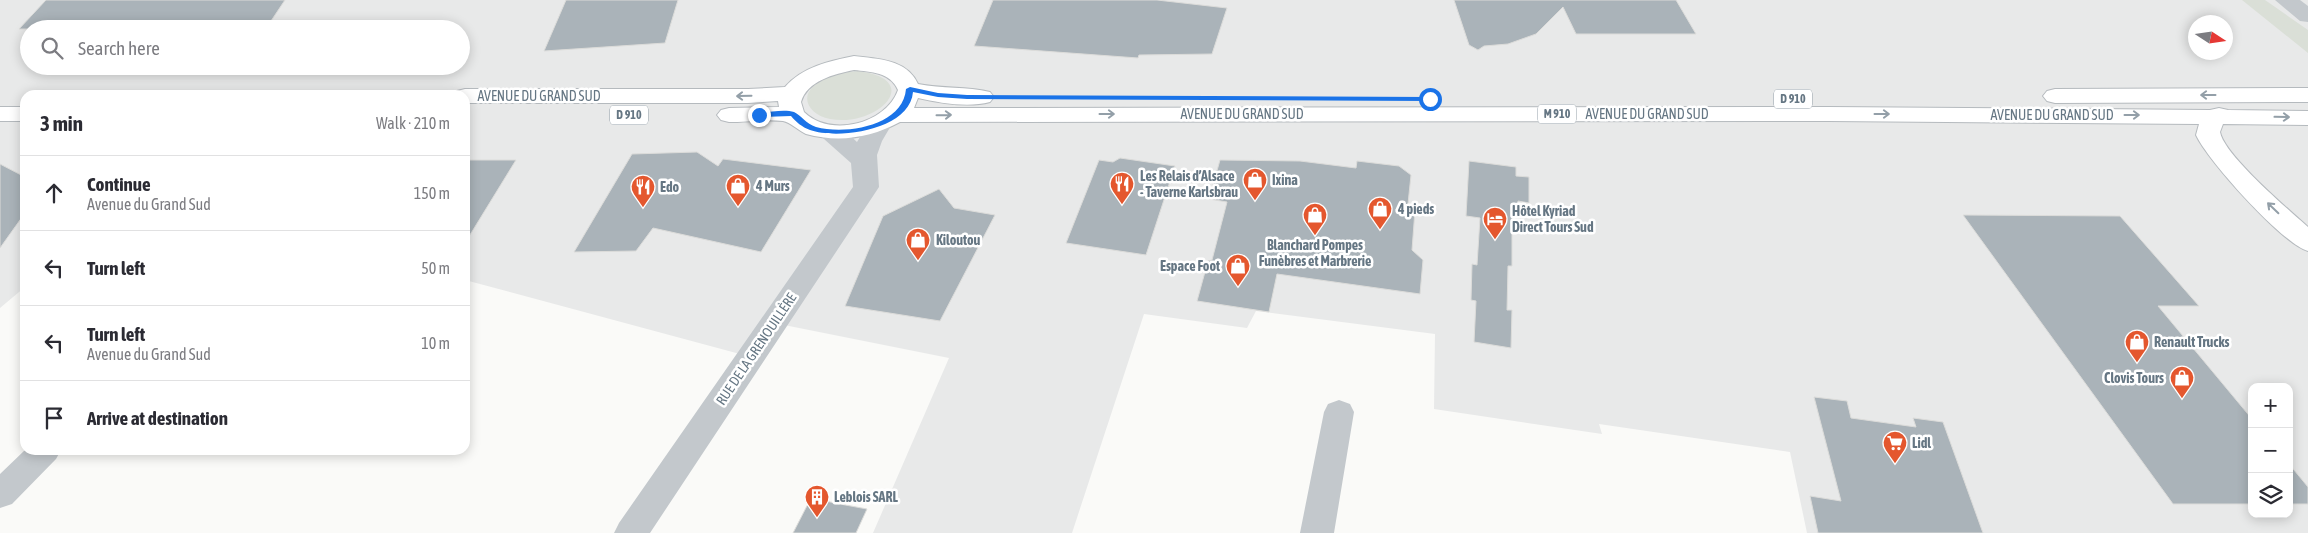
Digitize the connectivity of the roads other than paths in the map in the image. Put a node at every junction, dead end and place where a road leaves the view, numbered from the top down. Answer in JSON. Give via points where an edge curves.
{"nodes":[{"id":1,"x":2286,"y":0,"type":"edge"},
{"id":2,"x":2308,"y":16,"type":"edge"},
{"id":3,"x":910,"y":89,"type":"junction"},
{"id":4,"x":2308,"y":94,"type":"edge"},
{"id":5,"x":470,"y":96,"type":"edge"},
{"id":6,"x":0,"y":98,"type":"edge"},
{"id":7,"x":20,"y":98,"type":"edge"},
{"id":8,"x":792,"y":104,"type":"junction"},
{"id":9,"x":0,"y":114,"type":"edge"},
{"id":10,"x":20,"y":114,"type":"edge"},
{"id":11,"x":470,"y":114,"type":"edge"},
{"id":12,"x":2219,"y":115,"type":"junction"},
{"id":13,"x":2308,"y":118,"type":"edge"},
{"id":14,"x":888,"y":120,"type":"junction"},
{"id":15,"x":827,"y":131,"type":"junction"},
{"id":16,"x":863,"y":160,"type":"junction"},
{"id":17,"x":2308,"y":242,"type":"edge"},
{"id":18,"x":1339,"y":412,"type":"dead end"},
{"id":19,"x":40,"y":455,"type":"edge"},
{"id":20,"x":0,"y":495,"type":"edge"},
{"id":21,"x":630,"y":533,"type":"edge"},
{"id":22,"x":1317,"y":533,"type":"edge"}],
"edges":[{"from":1,"to":2,"type":"street"},
{"from":4,"to":3,"type":"main road","name":"AVENUE DU GRAND SUD","number":"D 910","one_way":true,"via":[[1420,99],[967,97]]},
{"from":3,"to":8,"type":"main road","via":[[897,72],[884,66],[854,63],[810,76]]},
{"from":3,"to":14,"type":"main road","via":[[909,98]]},
{"from":8,"to":5,"type":"main road","name":"AVENUE DU GRAND SUD","number":"D 910","one_way":true,"via":[[748,96]]},
{"from":6,"to":7,"type":"main road"},
{"from":8,"to":11,"type":"main road","name":"AVENUE DU GRAND SUD","number":"D 910"},
{"from":8,"to":15,"type":"main road","via":[[800,122]]},
{"from":9,"to":10,"type":"main road"},
{"from":12,"to":13,"type":"main road","name":"AVENUE DU GRAND SUD","one_way":true},
{"from":14,"to":12,"type":"main road","name":"AVENUE DU GRAND SUD","number":"M 910","one_way":true,"via":[[1212,114]]},
{"from":17,"to":12,"type":"main road","one_way":true,"via":[[2231,167],[2212,143],[2209,126]]},
{"from":14,"to":15,"type":"main road","via":[[861,130]]},
{"from":14,"to":16,"type":"street","name":"RUE DE LA GRENOUILLÈRE","via":[[866,146]]},
{"from":15,"to":16,"type":"street"},
{"from":16,"to":21,"type":"street","name":"RUE DE LA GRENOUILLÈRE","via":[[866,187]]},
{"from":18,"to":22,"type":"street"},
{"from":19,"to":20,"type":"street"}]}
